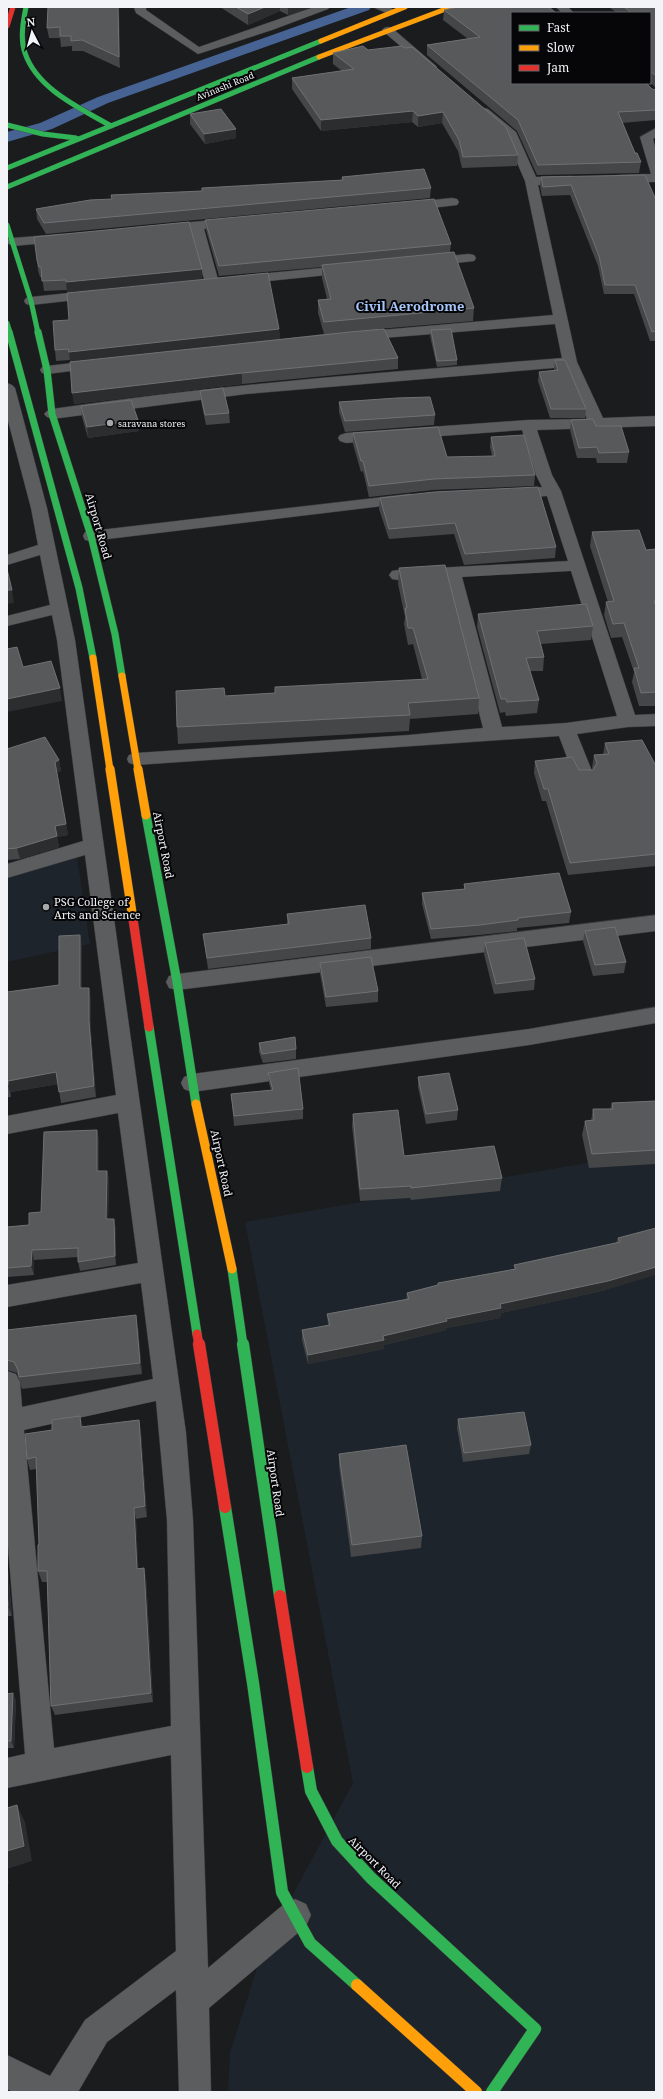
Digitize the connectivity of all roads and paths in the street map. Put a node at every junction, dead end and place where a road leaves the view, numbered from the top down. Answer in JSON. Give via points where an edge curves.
{"nodes":[{"id":1,"x":13,"y":7,"type":"edge"},
{"id":2,"x":26,"y":7,"type":"edge"},
{"id":3,"x":140,"y":7,"type":"edge"},
{"id":4,"x":324,"y":7,"type":"edge"},
{"id":5,"x":405,"y":7,"type":"edge"},
{"id":6,"x":451,"y":7,"type":"edge"},
{"id":7,"x":386,"y":11,"type":"edge"},
{"id":8,"x":406,"y":24,"type":"junction"},
{"id":9,"x":7,"y":26,"type":"edge"},
{"id":10,"x":388,"y":30,"type":"junction"},
{"id":11,"x":442,"y":76,"type":"edge"},
{"id":12,"x":472,"y":102,"type":"edge"},
{"id":13,"x":7,"y":125,"type":"edge"},
{"id":14,"x":111,"y":126,"type":"junction"},
{"id":15,"x":656,"y":132,"type":"edge"},
{"id":16,"x":80,"y":138,"type":"junction"},
{"id":17,"x":7,"y":168,"type":"edge"},
{"id":18,"x":656,"y":172,"type":"edge"},
{"id":19,"x":656,"y":178,"type":"edge"},
{"id":20,"x":601,"y":179,"type":"edge"},
{"id":21,"x":586,"y":180,"type":"edge"},
{"id":22,"x":531,"y":181,"type":"junction"},
{"id":23,"x":7,"y":187,"type":"edge"},
{"id":24,"x":452,"y":202,"type":"dead end"},
{"id":25,"x":390,"y":208,"type":"edge"},
{"id":26,"x":251,"y":221,"type":"edge"},
{"id":27,"x":7,"y":225,"type":"edge"},
{"id":28,"x":197,"y":226,"type":"junction"},
{"id":29,"x":151,"y":230,"type":"edge"},
{"id":30,"x":74,"y":237,"type":"edge"},
{"id":31,"x":13,"y":242,"type":"junction"},
{"id":32,"x":469,"y":258,"type":"dead end"},
{"id":33,"x":415,"y":263,"type":"edge"},
{"id":34,"x":368,"y":268,"type":"edge"},
{"id":35,"x":212,"y":283,"type":"junction"},
{"id":36,"x":197,"y":284,"type":"edge"},
{"id":37,"x":110,"y":293,"type":"edge"},
{"id":38,"x":31,"y":301,"type":"junction"},
{"id":39,"x":562,"y":319,"type":"junction"},
{"id":40,"x":7,"y":323,"type":"edge"},
{"id":41,"x":342,"y":338,"type":"edge"},
{"id":42,"x":116,"y":362,"type":"edge"},
{"id":43,"x":570,"y":362,"type":"junction"},
{"id":44,"x":46,"y":370,"type":"junction"},
{"id":45,"x":7,"y":388,"type":"edge"},
{"id":46,"x":52,"y":414,"type":"junction"},
{"id":47,"x":656,"y":421,"type":"edge"},
{"id":48,"x":596,"y":423,"type":"junction"},
{"id":49,"x":528,"y":425,"type":"junction"},
{"id":50,"x":346,"y":438,"type":"dead end"},
{"id":51,"x":553,"y":491,"type":"junction"},
{"id":52,"x":497,"y":493,"type":"edge"},
{"id":53,"x":425,"y":497,"type":"edge"},
{"id":54,"x":92,"y":536,"type":"junction"},
{"id":55,"x":47,"y":548,"type":"junction"},
{"id":56,"x":7,"y":560,"type":"edge"},
{"id":57,"x":577,"y":566,"type":"junction"},
{"id":58,"x":452,"y":572,"type":"junction"},
{"id":59,"x":398,"y":575,"type":"dead end"},
{"id":60,"x":60,"y":608,"type":"junction"},
{"id":61,"x":7,"y":621,"type":"edge"},
{"id":62,"x":656,"y":720,"type":"edge"},
{"id":63,"x":628,"y":721,"type":"junction"},
{"id":64,"x":566,"y":729,"type":"junction"},
{"id":65,"x":494,"y":733,"type":"junction"},
{"id":66,"x":136,"y":759,"type":"junction"},
{"id":67,"x":584,"y":776,"type":"edge"},
{"id":68,"x":94,"y":845,"type":"junction"},
{"id":69,"x":7,"y":871,"type":"edge"},
{"id":70,"x":656,"y":922,"type":"edge"},
{"id":71,"x":177,"y":982,"type":"junction"},
{"id":72,"x":656,"y":1016,"type":"edge"},
{"id":73,"x":192,"y":1084,"type":"junction"},
{"id":74,"x":128,"y":1102,"type":"junction"},
{"id":75,"x":7,"y":1125,"type":"edge"},
{"id":76,"x":150,"y":1271,"type":"junction"},
{"id":77,"x":7,"y":1296,"type":"edge"},
{"id":78,"x":7,"y":1382,"type":"edge"},
{"id":79,"x":167,"y":1386,"type":"junction"},
{"id":80,"x":9,"y":1422,"type":"edge"},
{"id":81,"x":186,"y":1738,"type":"junction"},
{"id":82,"x":41,"y":1765,"type":"junction"},
{"id":83,"x":7,"y":1773,"type":"edge"},
{"id":84,"x":295,"y":1915,"type":"junction"},
{"id":85,"x":191,"y":1959,"type":"junction"},
{"id":86,"x":193,"y":2001,"type":"junction"},
{"id":87,"x":7,"y":2071,"type":"edge"},
{"id":88,"x":46,"y":2092,"type":"edge"},
{"id":89,"x":60,"y":2092,"type":"edge"},
{"id":90,"x":195,"y":2092,"type":"edge"},
{"id":91,"x":476,"y":2092,"type":"edge"},
{"id":92,"x":492,"y":2092,"type":"edge"}],
"edges":[{"from":1,"to":9,"type":"street"},
{"from":2,"to":14,"type":"street","via":[[24,26],[27,59],[40,78],[66,98]]},
{"from":3,"to":4,"type":"street","via":[[140,12],[198,51]]},
{"from":5,"to":7,"type":"street","name":"Avinashi Road"},
{"from":6,"to":8,"type":"street","name":"Avinashi Road"},
{"from":7,"to":8,"type":"street"},
{"from":7,"to":14,"type":"street","name":"Avinashi Road"},
{"from":8,"to":10,"type":"street","name":"Avinashi Road"},
{"from":10,"to":11,"type":"street"},
{"from":10,"to":23,"type":"street","name":"Avinashi Road"},
{"from":12,"to":22,"type":"street","via":[[512,135]]},
{"from":13,"to":16,"type":"street","via":[[43,134]]},
{"from":14,"to":16,"type":"street","name":"Avinashi Road"},
{"from":15,"to":18,"type":"street","via":[[646,137]]},
{"from":16,"to":17,"type":"street","name":"Avinashi Road"},
{"from":19,"to":20,"type":"street"},
{"from":21,"to":22,"type":"street"},
{"from":22,"to":39,"type":"street"},
{"from":24,"to":25,"type":"street"},
{"from":26,"to":28,"type":"street"},
{"from":27,"to":31,"type":"street","name":"Airport Road"},
{"from":28,"to":29,"type":"street"},
{"from":28,"to":35,"type":"street"},
{"from":30,"to":31,"type":"street"},
{"from":31,"to":38,"type":"street","name":"Airport Road"},
{"from":32,"to":33,"type":"street"},
{"from":34,"to":35,"type":"street"},
{"from":35,"to":36,"type":"street"},
{"from":37,"to":38,"type":"street"},
{"from":38,"to":44,"type":"street","name":"Airport Road"},
{"from":39,"to":41,"type":"street"},
{"from":39,"to":43,"type":"street"},
{"from":40,"to":84,"type":"street","via":[[79,588],[98,682],[163,1122],[253,1683],[282,1892]]},
{"from":42,"to":44,"type":"street"},
{"from":43,"to":46,"type":"street","via":[[210,394]]},
{"from":43,"to":48,"type":"street"},
{"from":44,"to":46,"type":"street","name":"Airport Road"},
{"from":45,"to":55,"type":"street"},
{"from":46,"to":54,"type":"street","name":"Airport Road"},
{"from":47,"to":48,"type":"street"},
{"from":48,"to":49,"type":"street"},
{"from":49,"to":50,"type":"street"},
{"from":49,"to":51,"type":"street","via":[[544,475]]},
{"from":51,"to":52,"type":"street"},
{"from":51,"to":57,"type":"street"},
{"from":53,"to":54,"type":"street"},
{"from":54,"to":66,"type":"street","name":"Airport Road","via":[[115,634]]},
{"from":55,"to":56,"type":"street"},
{"from":55,"to":60,"type":"street"},
{"from":57,"to":58,"type":"street"},
{"from":57,"to":63,"type":"street"},
{"from":58,"to":59,"type":"street"},
{"from":58,"to":65,"type":"street"},
{"from":60,"to":61,"type":"street"},
{"from":60,"to":68,"type":"street"},
{"from":62,"to":63,"type":"street"},
{"from":63,"to":64,"type":"street"},
{"from":64,"to":65,"type":"street"},
{"from":64,"to":67,"type":"street"},
{"from":65,"to":66,"type":"street"},
{"from":66,"to":71,"type":"street","name":"Airport Road"},
{"from":68,"to":69,"type":"street"},
{"from":68,"to":74,"type":"street"},
{"from":70,"to":71,"type":"street"},
{"from":71,"to":73,"type":"street","name":"Airport Road"},
{"from":72,"to":73,"type":"street","via":[[529,1038]]},
{"from":73,"to":92,"type":"street","name":"Airport Road","via":[[236,1286],[293,1686],[311,1791],[337,1841],[370,1878],[535,2029]]},
{"from":74,"to":75,"type":"street"},
{"from":74,"to":76,"type":"street"},
{"from":76,"to":77,"type":"street"},
{"from":76,"to":79,"type":"street"},
{"from":78,"to":80,"type":"street"},
{"from":79,"to":80,"type":"street"},
{"from":79,"to":81,"type":"street","via":[[180,1520]]},
{"from":80,"to":82,"type":"street"},
{"from":81,"to":82,"type":"street"},
{"from":81,"to":85,"type":"street"},
{"from":82,"to":83,"type":"street"},
{"from":84,"to":86,"type":"street"},
{"from":84,"to":91,"type":"street","via":[[310,1943]]},
{"from":85,"to":86,"type":"street"},
{"from":85,"to":89,"type":"street","via":[[96,2031]]},
{"from":86,"to":90,"type":"street"},
{"from":87,"to":88,"type":"street"}]}
